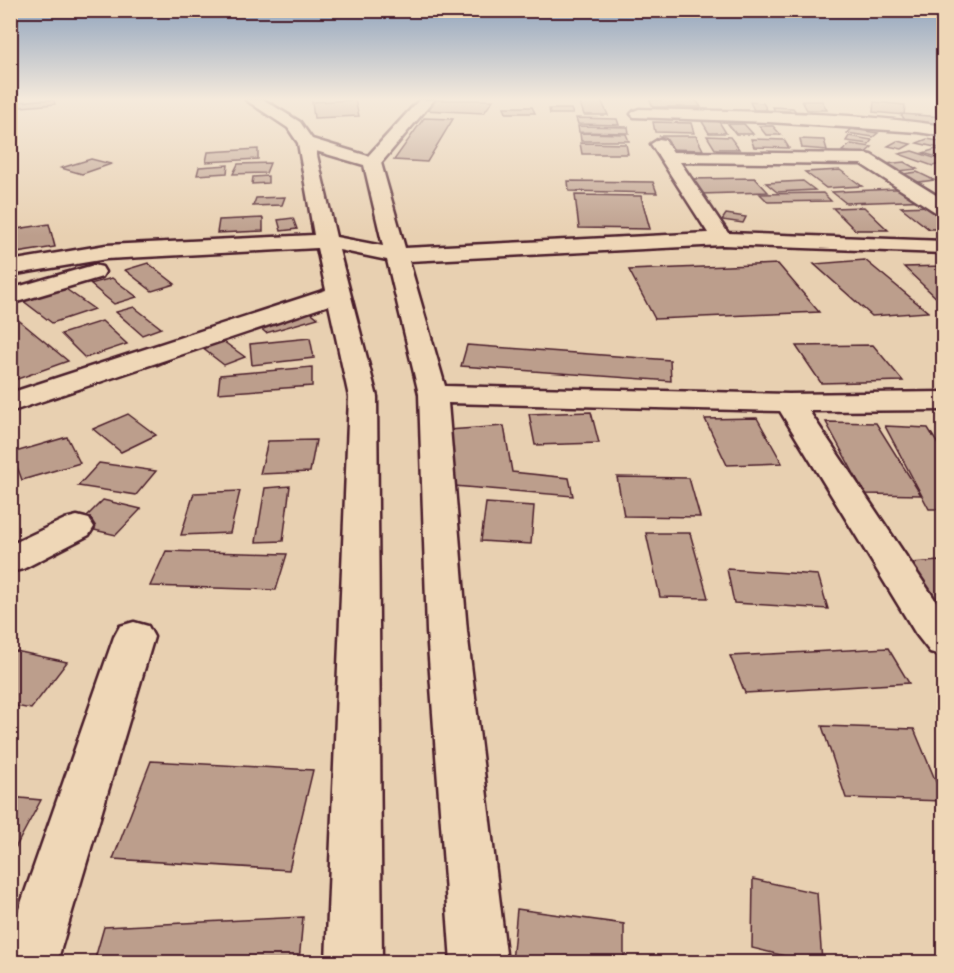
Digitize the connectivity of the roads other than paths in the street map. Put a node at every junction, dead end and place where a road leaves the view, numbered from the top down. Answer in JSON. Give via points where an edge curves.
{"nodes":[{"id":1,"x":306,"y":145,"type":"edge"},
{"id":2,"x":314,"y":145,"type":"edge"},
{"id":3,"x":387,"y":145,"type":"edge"},
{"id":4,"x":660,"y":145,"type":"edge"},
{"id":5,"x":668,"y":158,"type":"junction"},
{"id":6,"x":372,"y":162,"type":"junction"},
{"id":7,"x":944,"y":209,"type":"edge"},
{"id":8,"x":722,"y":239,"type":"junction"},
{"id":9,"x":326,"y":241,"type":"junction"},
{"id":10,"x":944,"y":247,"type":"edge"},
{"id":11,"x":174,"y":248,"type":"junction"},
{"id":12,"x":396,"y":255,"type":"junction"},
{"id":13,"x":10,"y":268,"type":"edge"},
{"id":14,"x":339,"y":294,"type":"junction"},
{"id":15,"x":10,"y":297,"type":"edge"},
{"id":16,"x":433,"y":394,"type":"junction"},
{"id":17,"x":944,"y":400,"type":"edge"},
{"id":18,"x":10,"y":403,"type":"edge"},
{"id":19,"x":789,"y":403,"type":"junction"},
{"id":20,"x":77,"y":527,"type":"dead end"},
{"id":21,"x":10,"y":560,"type":"edge"},
{"id":22,"x":134,"y":637,"type":"dead end"},
{"id":23,"x":944,"y":641,"type":"edge"},
{"id":24,"x":29,"y":963,"type":"edge"},
{"id":25,"x":354,"y":963,"type":"edge"},
{"id":26,"x":479,"y":963,"type":"edge"}],
"edges":[{"from":1,"to":9,"type":"street"},
{"from":2,"to":6,"type":"street"},
{"from":3,"to":6,"type":"street"},
{"from":4,"to":5,"type":"street"},
{"from":5,"to":7,"type":"street","via":[[865,159]]},
{"from":5,"to":8,"type":"street"},
{"from":6,"to":12,"type":"street"},
{"from":8,"to":10,"type":"street"},
{"from":8,"to":12,"type":"street"},
{"from":9,"to":11,"type":"street"},
{"from":9,"to":12,"type":"street"},
{"from":9,"to":14,"type":"street"},
{"from":11,"to":13,"type":"street","via":[[106,252]]},
{"from":11,"to":15,"type":"street"},
{"from":12,"to":16,"type":"street"},
{"from":14,"to":18,"type":"street"},
{"from":14,"to":25,"type":"street","via":[[363,397]]},
{"from":16,"to":19,"type":"street"},
{"from":16,"to":26,"type":"street","via":[[447,631]]},
{"from":17,"to":19,"type":"street"},
{"from":19,"to":23,"type":"street"},
{"from":20,"to":21,"type":"street"},
{"from":22,"to":24,"type":"street"}]}
